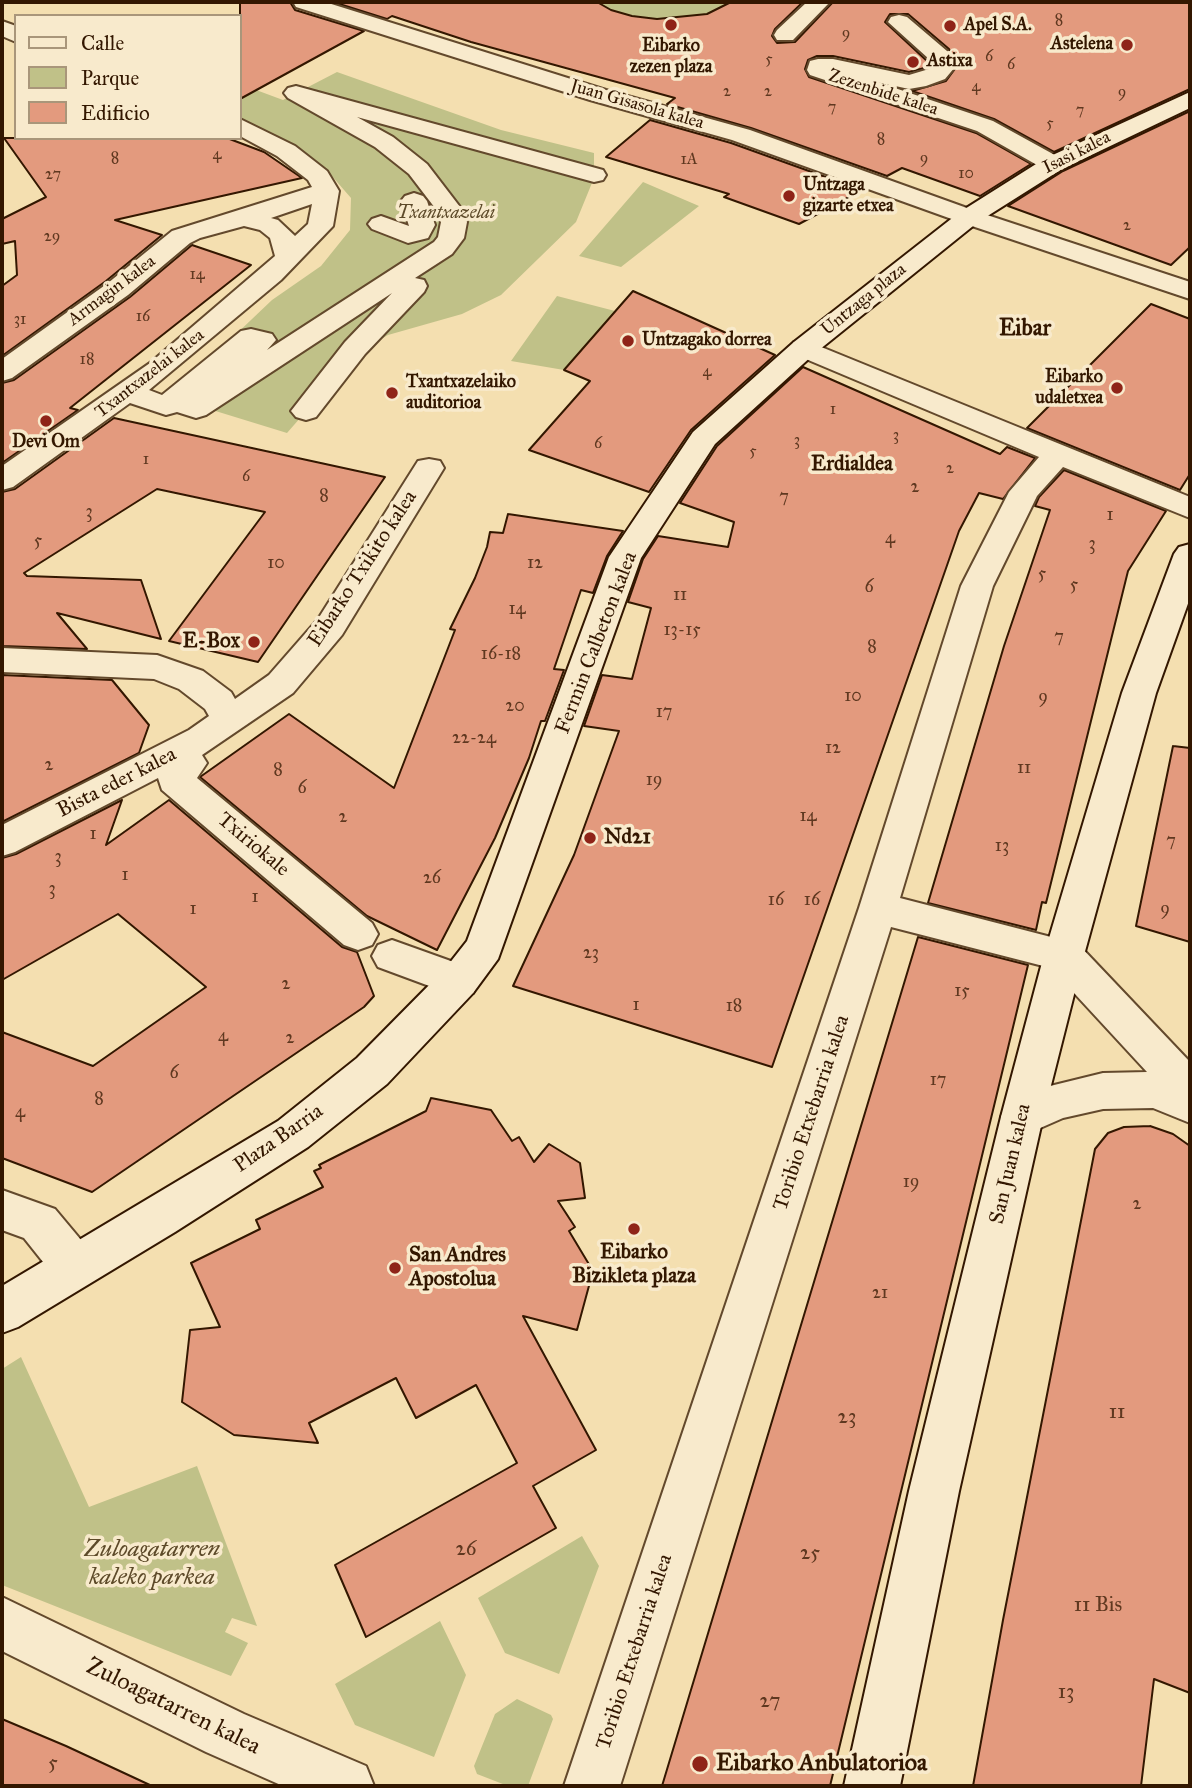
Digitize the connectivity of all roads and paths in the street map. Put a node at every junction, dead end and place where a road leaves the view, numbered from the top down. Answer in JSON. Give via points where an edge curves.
{"nodes":[{"id":1,"x":303,"y":2,"type":"edge"},
{"id":2,"x":819,"y":2,"type":"edge"},
{"id":3,"x":899,"y":22,"type":"dead end"},
{"id":4,"x":785,"y":35,"type":"dead end"},
{"id":5,"x":1190,"y":99,"type":"edge"},
{"id":6,"x":242,"y":127,"type":"edge"},
{"id":7,"x":1053,"y":164,"type":"junction"},
{"id":8,"x":594,"y":174,"type":"dead end"},
{"id":9,"x":326,"y":191,"type":"junction"},
{"id":10,"x":414,"y":201,"type":"dead end"},
{"id":11,"x":969,"y":217,"type":"junction"},
{"id":12,"x":236,"y":220,"type":"junction"},
{"id":13,"x":381,"y":225,"type":"dead end"},
{"id":14,"x":443,"y":248,"type":"junction"},
{"id":15,"x":289,"y":257,"type":"junction"},
{"id":16,"x":1190,"y":290,"type":"edge"},
{"id":17,"x":804,"y":348,"type":"junction"},
{"id":18,"x":2,"y":372,"type":"edge"},
{"id":19,"x":128,"y":393,"type":"junction"},
{"id":20,"x":306,"y":411,"type":"dead end"},
{"id":21,"x":1058,"y":454,"type":"junction"},
{"id":22,"x":429,"y":468,"type":"dead end"},
{"id":23,"x":2,"y":480,"type":"edge"},
{"id":24,"x":1190,"y":508,"type":"edge"},
{"id":25,"x":1190,"y":554,"type":"edge"},
{"id":26,"x":2,"y":660,"type":"edge"},
{"id":27,"x":228,"y":719,"type":"junction"},
{"id":28,"x":179,"y":752,"type":"junction"},
{"id":29,"x":2,"y":842,"type":"edge"},
{"id":30,"x":878,"y":908,"type":"junction"},
{"id":31,"x":358,"y":934,"type":"dead end"},
{"id":32,"x":1064,"y":955,"type":"junction"},
{"id":33,"x":392,"y":956,"type":"dead end"},
{"id":34,"x":459,"y":981,"type":"junction"},
{"id":35,"x":1190,"y":1090,"type":"edge"},
{"id":36,"x":1190,"y":1105,"type":"edge"},
{"id":37,"x":1022,"y":1117,"type":"junction"},
{"id":38,"x":2,"y":1210,"type":"edge"},
{"id":39,"x":75,"y":1267,"type":"junction"},
{"id":40,"x":2,"y":1311,"type":"edge"},
{"id":41,"x":2,"y":1623,"type":"edge"},
{"id":42,"x":346,"y":1786,"type":"edge"},
{"id":43,"x":592,"y":1786,"type":"edge"},
{"id":44,"x":872,"y":1786,"type":"edge"}],
"edges":[{"from":1,"to":11,"type":"street","name":"Juan Gisasola kalea","via":[[573,88],[741,135]]},
{"from":2,"to":4,"type":"street"},
{"from":3,"to":7,"type":"street","name":"Zezenbide kalea","via":[[939,56],[944,68],[937,74],[909,82],[833,66],[818,66],[818,70],[985,126]]},
{"from":5,"to":7,"type":"street","name":"Isasi kalea"},
{"from":6,"to":9,"type":"street","via":[[290,154],[318,176]]},
{"from":7,"to":11,"type":"street","name":"Isasi kalea"},
{"from":8,"to":14,"type":"street","via":[[303,86],[418,169],[454,222]]},
{"from":9,"to":12,"type":"street"},
{"from":9,"to":15,"type":"street","name":"Txantxazelai kalea","via":[[320,226]]},
{"from":10,"to":13,"type":"street","via":[[422,225],[419,232],[408,235]]},
{"from":11,"to":16,"type":"street"},
{"from":11,"to":17,"type":"street","name":"Untzaga plaza"},
{"from":12,"to":15,"type":"street","via":[[269,225],[282,235]]},
{"from":12,"to":18,"type":"street","name":"Armagin kalea","via":[[181,237]]},
{"from":14,"to":19,"type":"street","via":[[196,409],[185,405],[262,340],[251,337],[166,406]]},
{"from":14,"to":20,"type":"street"},
{"from":15,"to":19,"type":"street","name":"Txantxazelai kalea"},
{"from":17,"to":21,"type":"street","name":"Untzaga plaza"},
{"from":17,"to":34,"type":"street","name":"Fermin Calbeton kalea","via":[[704,439],[625,557],[484,948]]},
{"from":19,"to":23,"type":"street","name":"Txantxazelai kalea"},
{"from":21,"to":24,"type":"street","name":"Untzaga plaza"},
{"from":21,"to":30,"type":"street","name":"Toribio Etxebarria kalea","via":[[1024,492],[976,586]]},
{"from":22,"to":27,"type":"street","name":"Eibarko Txikito kalea","via":[[330,627],[281,684]]},
{"from":25,"to":32,"type":"street","name":"San Juan kalea","via":[[1139,693]]},
{"from":26,"to":27,"type":"street","via":[[157,667],[191,680],[219,701]]},
{"from":27,"to":28,"type":"street","name":"Bista eder kalea"},
{"from":28,"to":29,"type":"street","name":"Bista eder kalea"},
{"from":28,"to":31,"type":"street","name":"Txiriokale","via":[[189,762],[176,780]]},
{"from":30,"to":32,"type":"street"},
{"from":30,"to":43,"type":"street","name":"Toribio Etxebarria kalea"},
{"from":32,"to":35,"type":"street"},
{"from":32,"to":37,"type":"street","name":"San Juan kalea"},
{"from":33,"to":34,"type":"street"},
{"from":34,"to":39,"type":"street","name":"Plaza Barria","via":[[372,1071],[293,1133]]},
{"from":36,"to":37,"type":"street","via":[[1156,1090],[1103,1091],[1057,1101]]},
{"from":37,"to":44,"type":"street","name":"San Juan kalea","via":[[934,1491]]},
{"from":38,"to":39,"type":"street","via":[[38,1223]]},
{"from":39,"to":40,"type":"street","name":"Plaza Barria"},
{"from":41,"to":42,"type":"street","name":"Zuloagatarren kalea","via":[[225,1733]]}]}
